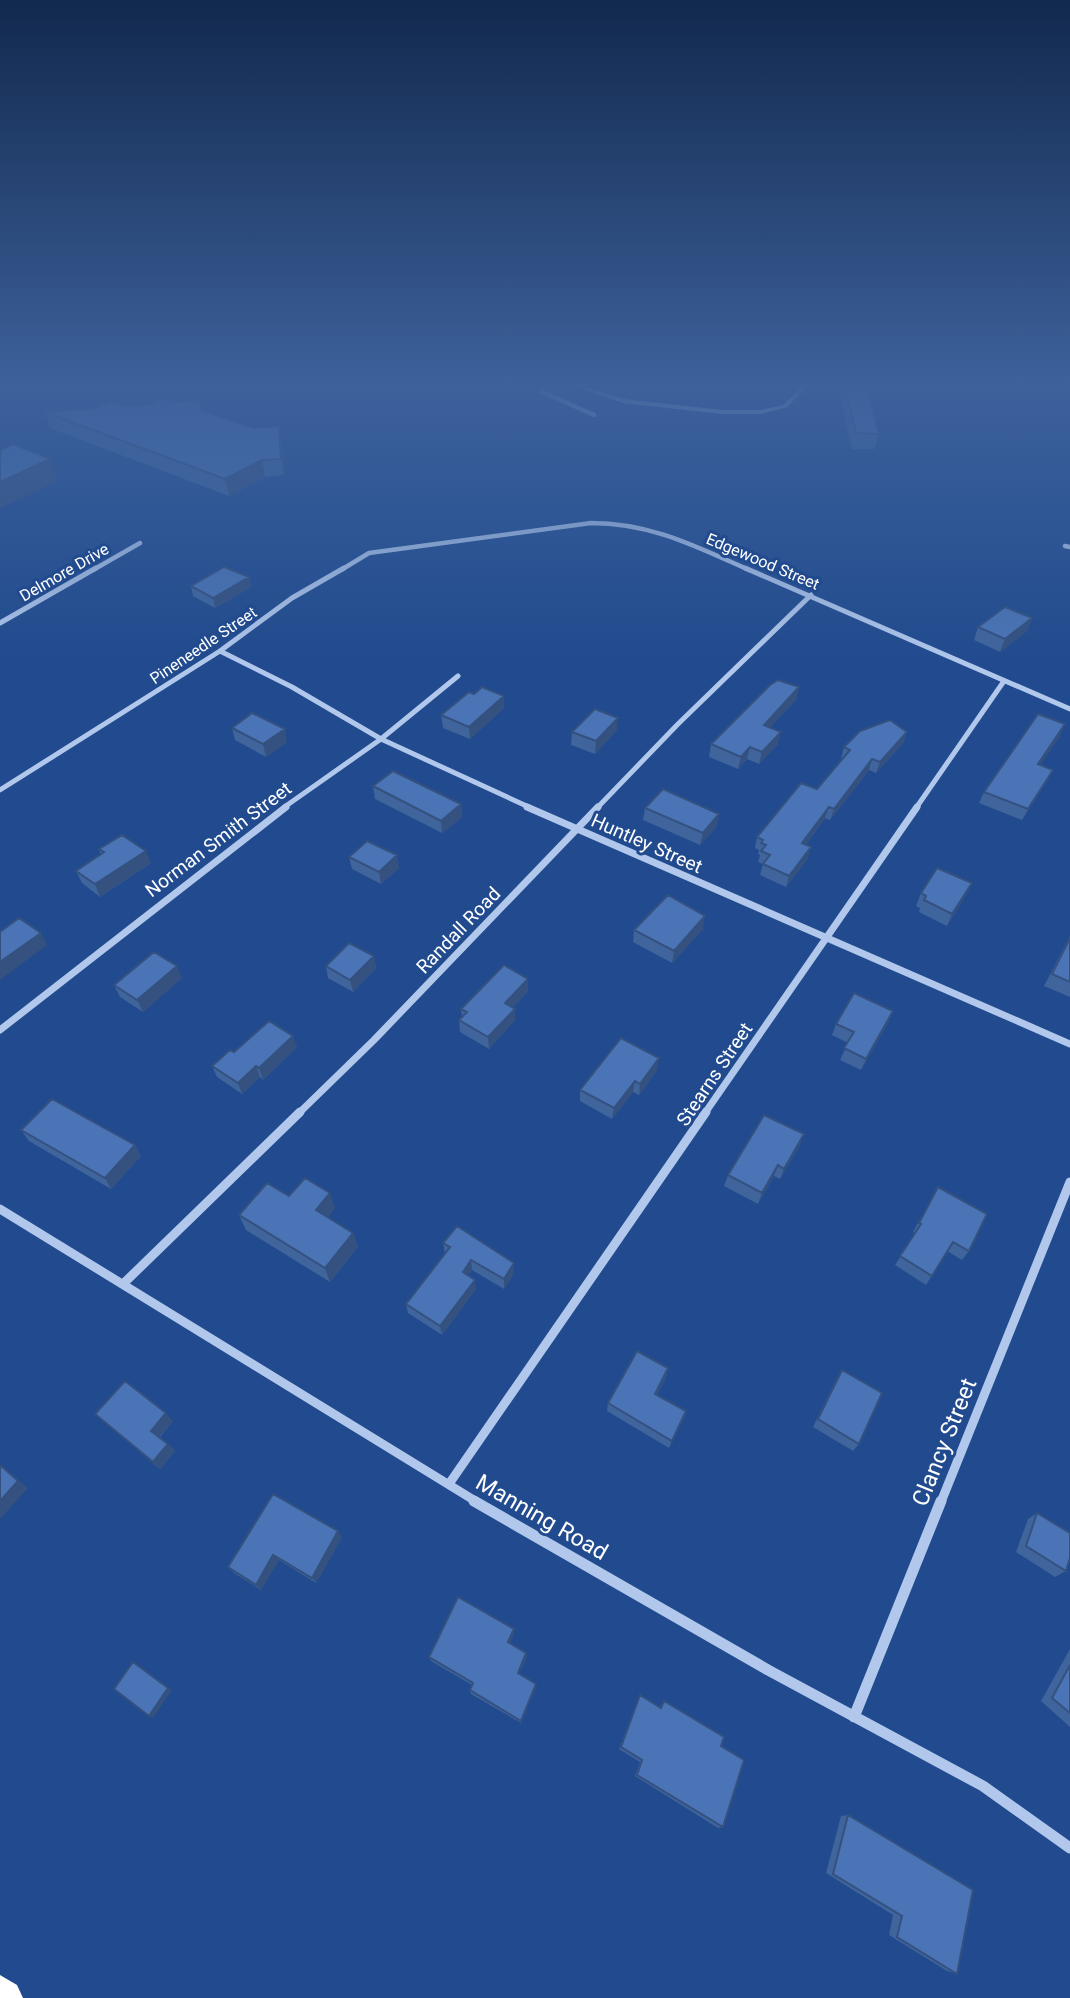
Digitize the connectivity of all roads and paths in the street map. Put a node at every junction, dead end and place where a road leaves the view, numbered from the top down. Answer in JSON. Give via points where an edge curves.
{"nodes":[{"id":1,"x":139,"y":542,"type":"dead end"},
{"id":2,"x":428,"y":544,"type":"joint"},
{"id":3,"x":811,"y":595,"type":"junction"},
{"id":4,"x":0,"y":623,"type":"edge"},
{"id":5,"x":220,"y":650,"type":"junction"},
{"id":6,"x":458,"y":676,"type":"dead end"},
{"id":7,"x":1004,"y":681,"type":"junction"},
{"id":8,"x":1070,"y":709,"type":"edge"},
{"id":9,"x":381,"y":739,"type":"junction"},
{"id":10,"x":0,"y":790,"type":"edge"},
{"id":11,"x":576,"y":829,"type":"junction"},
{"id":12,"x":824,"y":937,"type":"junction"},
{"id":13,"x":0,"y":1030,"type":"edge"},
{"id":14,"x":1070,"y":1044,"type":"edge"},
{"id":15,"x":1070,"y":1182,"type":"edge"},
{"id":16,"x":0,"y":1209,"type":"edge"},
{"id":17,"x":124,"y":1283,"type":"junction"},
{"id":18,"x":449,"y":1484,"type":"junction"},
{"id":19,"x":854,"y":1717,"type":"junction"},
{"id":20,"x":1070,"y":1848,"type":"edge"},
{"id":21,"x":0,"y":1994,"type":"edge"},
{"id":22,"x":4,"y":1998,"type":"edge"}],
"edges":[{"from":1,"to":4,"type":"street","name":"Delmore Drive"},
{"from":2,"to":3,"type":"street","name":"Edgewood Street","via":[[622,523],[667,534]]},
{"from":2,"to":5,"type":"street","name":"Pineneedle Street","via":[[369,554],[292,598]]},
{"from":3,"to":7,"type":"street","name":"Edgewood Street"},
{"from":3,"to":11,"type":"street","name":"Randall Road"},
{"from":5,"to":9,"type":"street","name":"Huntley Street"},
{"from":5,"to":10,"type":"street","name":"Pineneedle Street"},
{"from":6,"to":9,"type":"street","name":"Norman Smith Street"},
{"from":7,"to":8,"type":"street","name":"Edgewood Street"},
{"from":7,"to":12,"type":"street","name":"Stearns Street"},
{"from":9,"to":11,"type":"street","name":"Huntley Street"},
{"from":9,"to":13,"type":"street","name":"Norman Smith Street","via":[[293,801]]},
{"from":11,"to":12,"type":"street","name":"Huntley Street"},
{"from":11,"to":17,"type":"street","name":"Randall Road","via":[[374,1040]]},
{"from":12,"to":14,"type":"street","name":"Huntley Street"},
{"from":12,"to":18,"type":"street","name":"Stearns Street"},
{"from":15,"to":19,"type":"street","name":"Clancy Street"},
{"from":16,"to":17,"type":"street","name":"Manning Road"},
{"from":17,"to":18,"type":"street","name":"Manning Road"},
{"from":18,"to":19,"type":"street","name":"Manning Road"},
{"from":19,"to":20,"type":"street","name":"Manning Road","via":[[983,1786]]},
{"from":21,"to":22,"type":"highway"}]}
